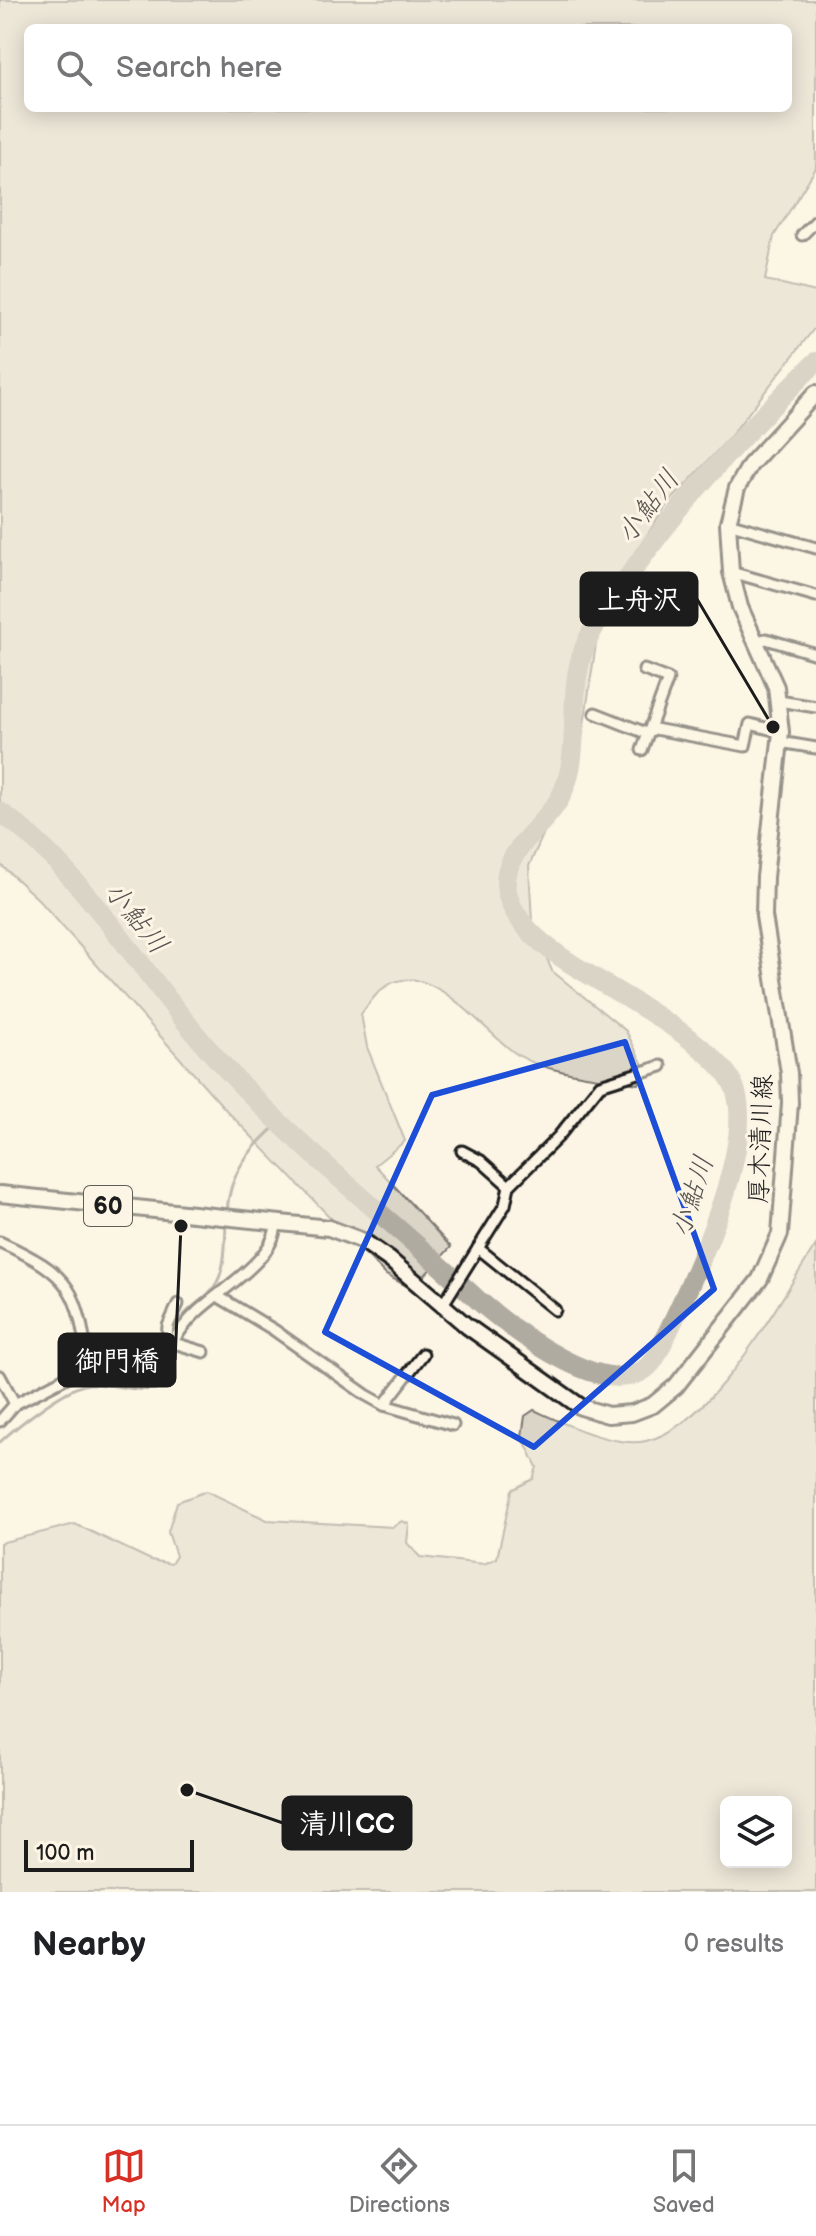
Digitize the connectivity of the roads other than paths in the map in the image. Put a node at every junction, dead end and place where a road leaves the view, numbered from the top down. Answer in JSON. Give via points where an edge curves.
{"nodes":[{"id":1,"x":816,"y":221,"type":"edge"},
{"id":2,"x":802,"y":235,"type":"dead end"},
{"id":3,"x":816,"y":393,"type":"edge"},
{"id":4,"x":728,"y":523,"type":"junction"},
{"id":5,"x":816,"y":548,"type":"edge"},
{"id":6,"x":731,"y":572,"type":"junction"},
{"id":7,"x":816,"y":596,"type":"edge"},
{"id":8,"x":757,"y":641,"type":"junction"},
{"id":9,"x":816,"y":654,"type":"edge"},
{"id":10,"x":644,"y":670,"type":"dead end"},
{"id":11,"x":779,"y":701,"type":"junction"},
{"id":12,"x":816,"y":707,"type":"edge"},
{"id":13,"x":595,"y":713,"type":"dead end"},
{"id":14,"x":646,"y":733,"type":"junction"},
{"id":15,"x":781,"y":737,"type":"junction"},
{"id":16,"x":816,"y":748,"type":"edge"},
{"id":17,"x":642,"y":750,"type":"dead end"},
{"id":18,"x":661,"y":1066,"type":"dead end"},
{"id":19,"x":462,"y":1151,"type":"dead end"},
{"id":20,"x":509,"y":1186,"type":"junction"},
{"id":21,"x":0,"y":1194,"type":"edge"},
{"id":22,"x":276,"y":1223,"type":"junction"},
{"id":23,"x":0,"y":1242,"type":"edge"},
{"id":24,"x":477,"y":1250,"type":"junction"},
{"id":25,"x":219,"y":1297,"type":"junction"},
{"id":26,"x":178,"y":1304,"type":"dead end"},
{"id":27,"x":442,"y":1306,"type":"junction"},
{"id":28,"x":555,"y":1310,"type":"dead end"},
{"id":29,"x":174,"y":1343,"type":"junction"},
{"id":30,"x":166,"y":1352,"type":"junction"},
{"id":31,"x":204,"y":1352,"type":"dead end"},
{"id":32,"x":423,"y":1354,"type":"dead end"},
{"id":33,"x":88,"y":1366,"type":"junction"},
{"id":34,"x":0,"y":1376,"type":"edge"},
{"id":35,"x":15,"y":1404,"type":"junction"},
{"id":36,"x":384,"y":1405,"type":"junction"},
{"id":37,"x":0,"y":1421,"type":"edge"},
{"id":38,"x":453,"y":1425,"type":"dead end"}],
"edges":[{"from":1,"to":2,"type":"street"},
{"from":3,"to":4,"type":"main road","name":"厚木清川線","number":"60","via":[[750,465]]},
{"from":4,"to":5,"type":"street"},
{"from":4,"to":6,"type":"main road","name":"厚木清川線","number":"60"},
{"from":6,"to":7,"type":"street"},
{"from":6,"to":8,"type":"main road","name":"厚木清川線","number":"60"},
{"from":8,"to":9,"type":"street"},
{"from":8,"to":11,"type":"main road","name":"厚木清川線","number":"60"},
{"from":10,"to":14,"type":"street","via":[[668,679]]},
{"from":11,"to":12,"type":"street"},
{"from":11,"to":15,"type":"main road","name":"厚木清川線","number":"60"},
{"from":13,"to":14,"type":"street"},
{"from":14,"to":15,"type":"street","via":[[655,729],[745,746],[750,724]]},
{"from":14,"to":17,"type":"street"},
{"from":15,"to":16,"type":"street"},
{"from":15,"to":27,"type":"main road","name":"厚木清川線","number":"60","via":[[764,916],[790,1103],[780,1234],[760,1279],[676,1386],[653,1405],[632,1413],[608,1415],[581,1407]]},
{"from":18,"to":20,"type":"street","via":[[600,1085]]},
{"from":19,"to":20,"type":"street"},
{"from":20,"to":24,"type":"street","via":[[505,1205]]},
{"from":21,"to":22,"type":"main road","name":"厚木清川線","number":"60"},
{"from":22,"to":25,"type":"street","via":[[273,1245]]},
{"from":22,"to":27,"type":"main road","name":"厚木清川線","number":"60","via":[[329,1228],[363,1241]]},
{"from":23,"to":33,"type":"street","via":[[44,1262],[68,1289],[80,1310]]},
{"from":24,"to":27,"type":"street"},
{"from":24,"to":28,"type":"street"},
{"from":25,"to":29,"type":"street","via":[[196,1313]]},
{"from":25,"to":36,"type":"street"},
{"from":26,"to":30,"type":"street","via":[[168,1326]]},
{"from":29,"to":30,"type":"street"},
{"from":29,"to":31,"type":"street"},
{"from":30,"to":33,"type":"street","via":[[149,1383]]},
{"from":32,"to":36,"type":"street"},
{"from":33,"to":35,"type":"street"},
{"from":34,"to":35,"type":"street"},
{"from":35,"to":37,"type":"street"},
{"from":36,"to":38,"type":"street"}]}
